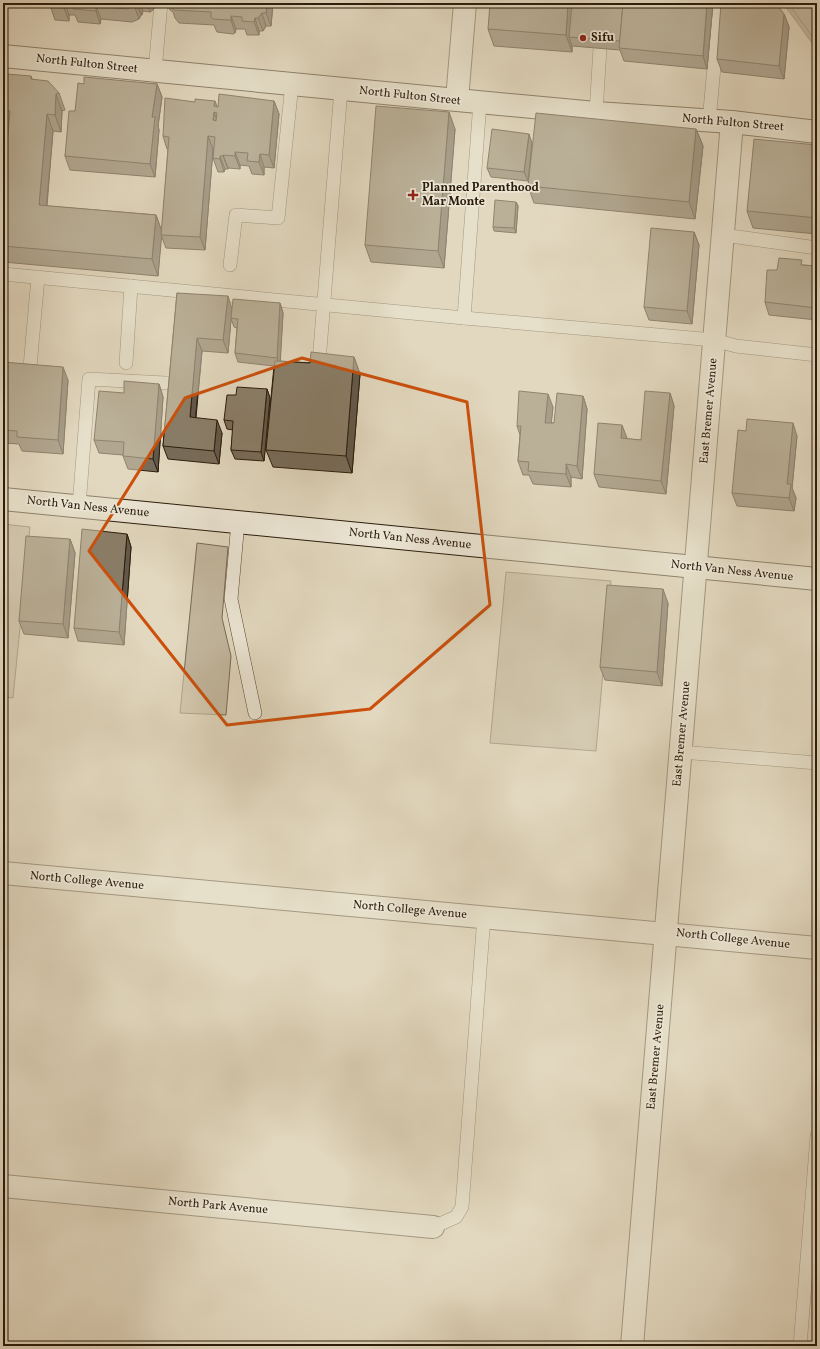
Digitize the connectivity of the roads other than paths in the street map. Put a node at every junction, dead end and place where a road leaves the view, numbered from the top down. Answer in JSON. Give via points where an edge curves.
{"nodes":[{"id":1,"x":161,"y":3,"type":"edge"},
{"id":2,"x":465,"y":3,"type":"edge"},
{"id":3,"x":720,"y":3,"type":"edge"},
{"id":4,"x":600,"y":48,"type":"edge"},
{"id":5,"x":3,"y":56,"type":"edge"},
{"id":6,"x":155,"y":71,"type":"junction"},
{"id":7,"x":292,"y":84,"type":"junction"},
{"id":8,"x":341,"y":89,"type":"junction"},
{"id":9,"x":457,"y":100,"type":"junction"},
{"id":10,"x":480,"y":102,"type":"junction"},
{"id":11,"x":596,"y":113,"type":"junction"},
{"id":12,"x":709,"y":121,"type":"junction"},
{"id":13,"x":732,"y":122,"type":"junction"},
{"id":14,"x":817,"y":132,"type":"edge"},
{"id":15,"x":723,"y":235,"type":"junction"},
{"id":16,"x":817,"y":248,"type":"edge"},
{"id":17,"x":230,"y":265,"type":"dead end"},
{"id":18,"x":3,"y":274,"type":"edge"},
{"id":19,"x":38,"y":278,"type":"junction"},
{"id":20,"x":132,"y":286,"type":"junction"},
{"id":21,"x":323,"y":304,"type":"junction"},
{"id":22,"x":464,"y":318,"type":"junction"},
{"id":23,"x":714,"y":340,"type":"junction"},
{"id":24,"x":817,"y":355,"type":"edge"},
{"id":25,"x":319,"y":362,"type":"edge"},
{"id":26,"x":126,"y":363,"type":"dead end"},
{"id":27,"x":30,"y":367,"type":"edge"},
{"id":28,"x":165,"y":383,"type":"dead end"},
{"id":29,"x":3,"y":499,"type":"edge"},
{"id":30,"x":79,"y":506,"type":"junction"},
{"id":31,"x":238,"y":522,"type":"junction"},
{"id":32,"x":696,"y":568,"type":"junction"},
{"id":33,"x":817,"y":579,"type":"edge"},
{"id":34,"x":255,"y":713,"type":"dead end"},
{"id":35,"x":681,"y":752,"type":"junction"},
{"id":36,"x":817,"y":763,"type":"edge"},
{"id":37,"x":3,"y":873,"type":"edge"},
{"id":38,"x":484,"y":916,"type":"junction"},
{"id":39,"x":666,"y":933,"type":"junction"},
{"id":40,"x":817,"y":948,"type":"edge"},
{"id":41,"x":817,"y":1136,"type":"edge"},
{"id":42,"x":3,"y":1186,"type":"edge"},
{"id":43,"x":433,"y":1227,"type":"joint"},
{"id":44,"x":632,"y":1346,"type":"edge"},
{"id":45,"x":800,"y":1346,"type":"edge"}],
"edges":[{"from":1,"to":6,"type":"lane"},
{"from":2,"to":9,"type":"street"},
{"from":3,"to":12,"type":"lane"},
{"from":4,"to":11,"type":"lane"},
{"from":5,"to":6,"type":"street","name":"North Fulton Street"},
{"from":6,"to":7,"type":"street","name":"North Fulton Street"},
{"from":7,"to":8,"type":"street","name":"North Fulton Street"},
{"from":7,"to":17,"type":"lane","via":[[278,218],[236,215]]},
{"from":8,"to":9,"type":"street","name":"North Fulton Street"},
{"from":8,"to":21,"type":"lane"},
{"from":9,"to":10,"type":"street","name":"North Fulton Street"},
{"from":10,"to":11,"type":"street","name":"North Fulton Street"},
{"from":10,"to":22,"type":"lane"},
{"from":11,"to":12,"type":"street","name":"North Fulton Street"},
{"from":12,"to":13,"type":"street","name":"North Fulton Street"},
{"from":13,"to":14,"type":"street","name":"North Fulton Street"},
{"from":13,"to":15,"type":"street","name":"East Bremer Avenue"},
{"from":15,"to":16,"type":"lane"},
{"from":15,"to":23,"type":"street","name":"East Bremer Avenue"},
{"from":18,"to":19,"type":"lane"},
{"from":19,"to":20,"type":"lane"},
{"from":19,"to":27,"type":"lane"},
{"from":20,"to":21,"type":"lane"},
{"from":20,"to":26,"type":"lane"},
{"from":21,"to":22,"type":"lane"},
{"from":21,"to":25,"type":"lane"},
{"from":22,"to":23,"type":"lane"},
{"from":23,"to":24,"type":"lane","via":[[736,346]]},
{"from":23,"to":32,"type":"street","name":"East Bremer Avenue"},
{"from":28,"to":30,"type":"lane","via":[[89,379]]},
{"from":29,"to":30,"type":"street","name":"North Van Ness Avenue"},
{"from":30,"to":31,"type":"street","name":"North Van Ness Avenue"},
{"from":31,"to":32,"type":"street","name":"North Van Ness Avenue"},
{"from":31,"to":34,"type":"lane","via":[[230,599]]},
{"from":32,"to":33,"type":"street","name":"North Van Ness Avenue"},
{"from":32,"to":35,"type":"street","name":"East Bremer Avenue"},
{"from":35,"to":36,"type":"lane"},
{"from":35,"to":39,"type":"street","name":"East Bremer Avenue"},
{"from":37,"to":38,"type":"street","name":"North College Avenue"},
{"from":38,"to":39,"type":"street","name":"North College Avenue"},
{"from":38,"to":43,"type":"lane","via":[[462,1207],[456,1217]]},
{"from":39,"to":40,"type":"street","name":"North College Avenue"},
{"from":39,"to":44,"type":"street","name":"East Bremer Avenue"},
{"from":41,"to":45,"type":"lane"},
{"from":42,"to":43,"type":"street","name":"North Park Avenue"}]}
